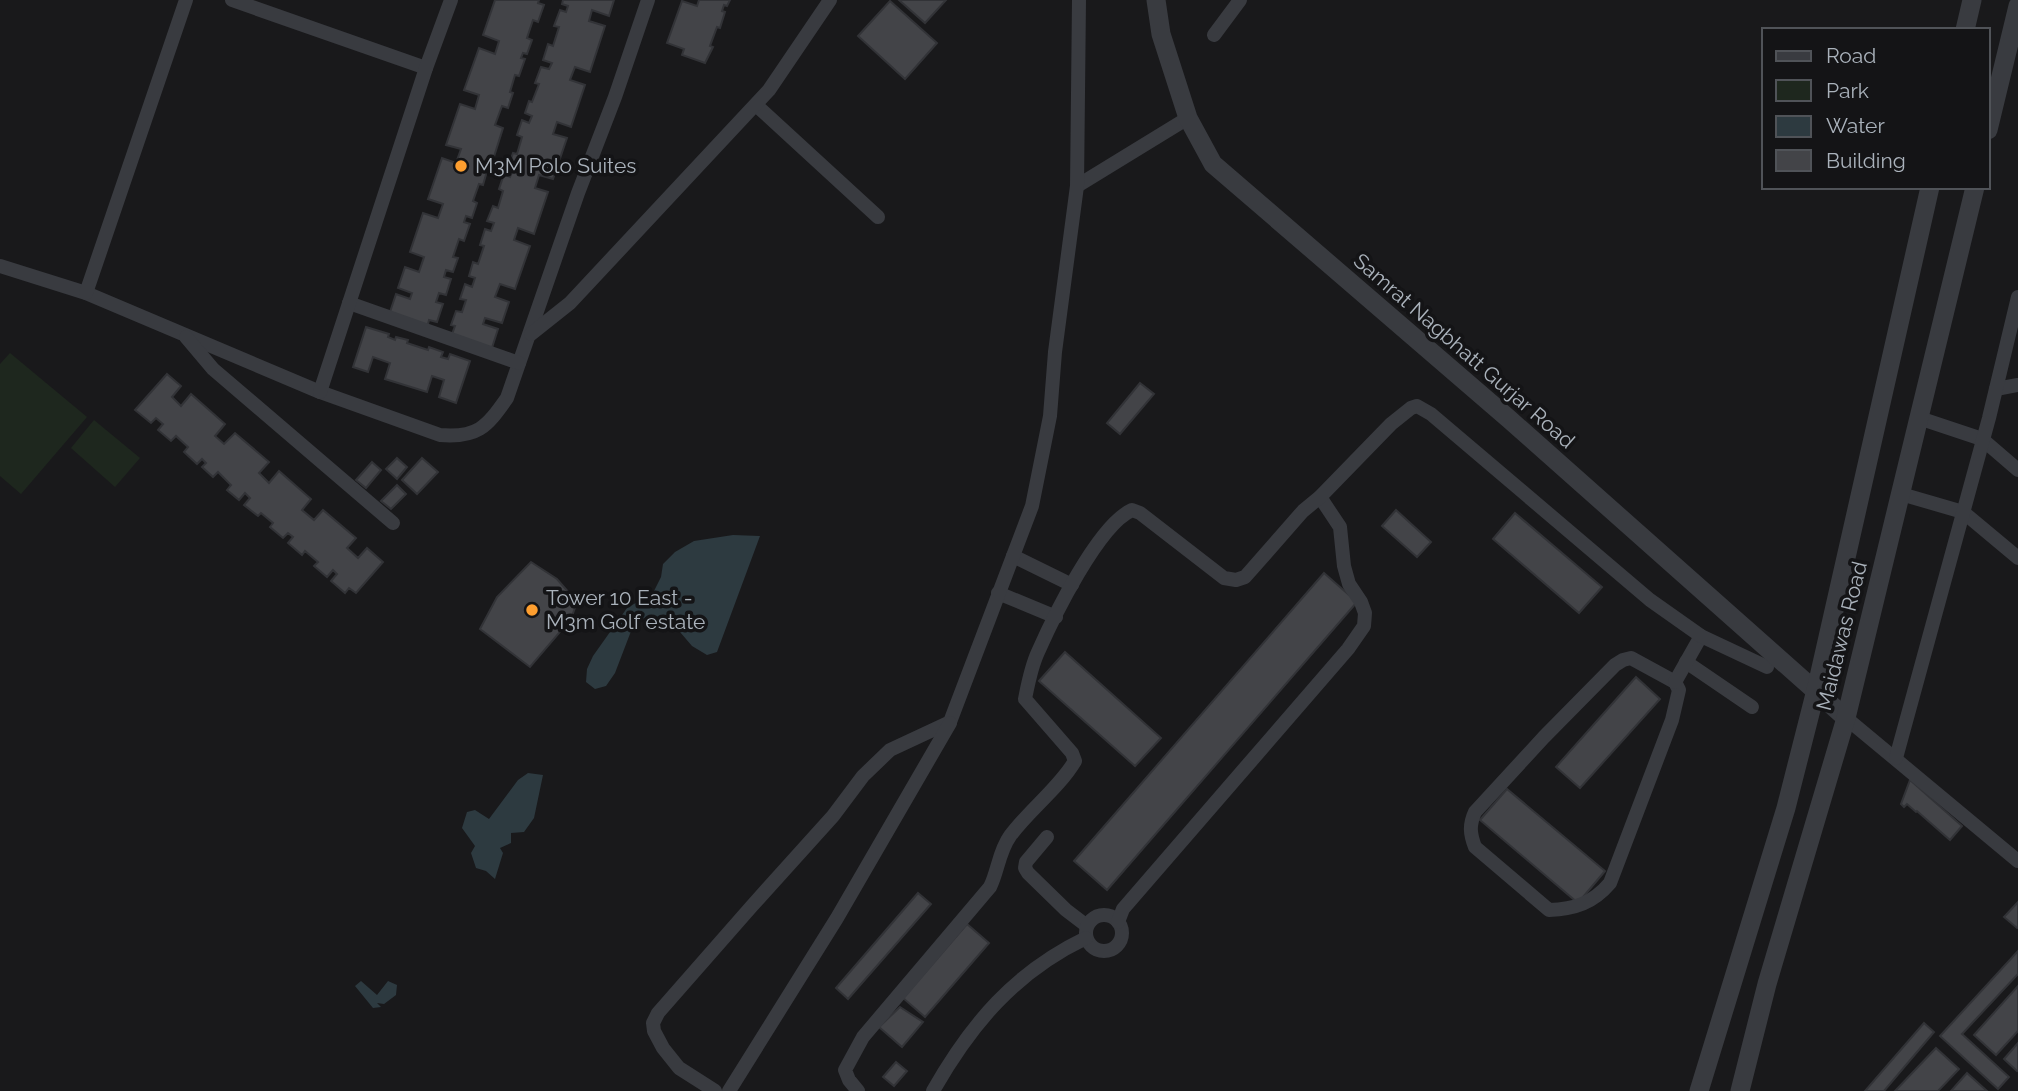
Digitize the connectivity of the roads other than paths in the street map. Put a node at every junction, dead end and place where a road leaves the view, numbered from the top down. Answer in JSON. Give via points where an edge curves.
{"nodes":[{"id":1,"x":186,"y":0,"type":"edge"},
{"id":2,"x":232,"y":0,"type":"edge"},
{"id":3,"x":451,"y":0,"type":"edge"},
{"id":4,"x":648,"y":0,"type":"edge"},
{"id":5,"x":830,"y":0,"type":"edge"},
{"id":6,"x":1079,"y":0,"type":"edge"},
{"id":7,"x":1156,"y":0,"type":"edge"},
{"id":8,"x":1972,"y":0,"type":"edge"},
{"id":9,"x":1234,"y":2,"type":"edge"},
{"id":10,"x":2018,"y":6,"type":"edge"},
{"id":11,"x":1965,"y":28,"type":"edge"},
{"id":12,"x":1214,"y":35,"type":"dead end"},
{"id":13,"x":426,"y":68,"type":"junction"},
{"id":14,"x":755,"y":105,"type":"junction"},
{"id":15,"x":1188,"y":118,"type":"junction"},
{"id":16,"x":1990,"y":122,"type":"edge"},
{"id":17,"x":1077,"y":186,"type":"junction"},
{"id":18,"x":1930,"y":189,"type":"edge"},
{"id":19,"x":1975,"y":189,"type":"edge"},
{"id":20,"x":878,"y":217,"type":"dead end"},
{"id":21,"x":0,"y":266,"type":"edge"},
{"id":22,"x":86,"y":293,"type":"junction"},
{"id":23,"x":2018,"y":297,"type":"edge"},
{"id":24,"x":349,"y":303,"type":"junction"},
{"id":25,"x":531,"y":334,"type":"junction"},
{"id":26,"x":184,"y":335,"type":"junction"},
{"id":27,"x":519,"y":363,"type":"junction"},
{"id":28,"x":2018,"y":385,"type":"edge"},
{"id":29,"x":1996,"y":389,"type":"junction"},
{"id":30,"x":320,"y":392,"type":"junction"},
{"id":31,"x":1919,"y":418,"type":"junction"},
{"id":32,"x":1982,"y":439,"type":"junction"},
{"id":33,"x":2018,"y":470,"type":"edge"},
{"id":34,"x":1900,"y":494,"type":"junction"},
{"id":35,"x":1320,"y":497,"type":"junction"},
{"id":36,"x":1963,"y":512,"type":"junction"},
{"id":37,"x":393,"y":523,"type":"dead end"},
{"id":38,"x":1013,"y":556,"type":"junction"},
{"id":39,"x":2018,"y":558,"type":"edge"},
{"id":40,"x":1072,"y":585,"type":"junction"},
{"id":41,"x":998,"y":593,"type":"junction"},
{"id":42,"x":1056,"y":617,"type":"junction"},
{"id":43,"x":1701,"y":636,"type":"junction"},
{"id":44,"x":1686,"y":662,"type":"junction"},
{"id":45,"x":1766,"y":667,"type":"dead end"},
{"id":46,"x":1675,"y":682,"type":"junction"},
{"id":47,"x":1816,"y":690,"type":"junction"},
{"id":48,"x":1752,"y":707,"type":"dead end"},
{"id":49,"x":1846,"y":718,"type":"junction"},
{"id":50,"x":950,"y":722,"type":"junction"},
{"id":51,"x":1896,"y":758,"type":"junction"},
{"id":52,"x":1047,"y":837,"type":"dead end"},
{"id":53,"x":2018,"y":861,"type":"edge"},
{"id":54,"x":1118,"y":922,"type":"junction"},
{"id":55,"x":1087,"y":932,"type":"junction"},
{"id":56,"x":715,"y":1091,"type":"edge"},
{"id":57,"x":729,"y":1091,"type":"edge"},
{"id":58,"x":858,"y":1091,"type":"edge"},
{"id":59,"x":933,"y":1091,"type":"edge"},
{"id":60,"x":1699,"y":1091,"type":"edge"},
{"id":61,"x":1740,"y":1091,"type":"edge"}],
"edges":[{"from":1,"to":22,"type":"street"},
{"from":2,"to":13,"type":"street"},
{"from":3,"to":13,"type":"street"},
{"from":4,"to":25,"type":"street"},
{"from":5,"to":14,"type":"street"},
{"from":6,"to":17,"type":"street"},
{"from":7,"to":15,"type":"street","name":"Samrat Nagbhatt Gurjar Road","via":[[1161,34]]},
{"from":8,"to":11,"type":"street"},
{"from":9,"to":12,"type":"street"},
{"from":10,"to":16,"type":"street"},
{"from":13,"to":24,"type":"street"},
{"from":14,"to":20,"type":"street"},
{"from":14,"to":25,"type":"street","via":[[570,303]]},
{"from":15,"to":17,"type":"street"},
{"from":15,"to":47,"type":"street","name":"Samrat Nagbhatt Gurjar Road","via":[[1213,164]]},
{"from":17,"to":38,"type":"street","via":[[1050,416],[1032,506]]},
{"from":18,"to":47,"type":"street","name":"Maidawas Road"},
{"from":19,"to":31,"type":"street","name":"Maidawas Road"},
{"from":21,"to":22,"type":"street"},
{"from":22,"to":26,"type":"street"},
{"from":23,"to":29,"type":"street"},
{"from":24,"to":27,"type":"street"},
{"from":24,"to":30,"type":"street"},
{"from":25,"to":27,"type":"street"},
{"from":26,"to":30,"type":"street"},
{"from":26,"to":37,"type":"street","via":[[213,369]]},
{"from":27,"to":30,"type":"street","via":[[507,398],[492,419],[478,432],[457,436],[440,435]]},
{"from":28,"to":29,"type":"street"},
{"from":29,"to":32,"type":"street"},
{"from":31,"to":32,"type":"street"},
{"from":31,"to":34,"type":"street","name":"Maidawas Road"},
{"from":32,"to":33,"type":"street"},
{"from":32,"to":36,"type":"street"},
{"from":34,"to":36,"type":"street"},
{"from":34,"to":49,"type":"street","name":"Maidawas Road"},
{"from":35,"to":40,"type":"street","via":[[1245,577],[1236,580],[1224,578],[1132,510],[1094,547]]},
{"from":35,"to":43,"type":"street","via":[[1391,424],[1410,408],[1423,408],[1640,593]]},
{"from":35,"to":54,"type":"street","via":[[1340,527],[1344,566],[1365,613],[1364,626],[1123,909]]},
{"from":36,"to":39,"type":"street"},
{"from":36,"to":51,"type":"street"},
{"from":38,"to":40,"type":"street"},
{"from":38,"to":41,"type":"street"},
{"from":40,"to":42,"type":"street"},
{"from":41,"to":42,"type":"street"},
{"from":41,"to":50,"type":"street"},
{"from":42,"to":58,"type":"street","via":[[1037,654],[1024,699],[1075,761],[1009,838],[990,887],[863,1037],[845,1070]]},
{"from":43,"to":44,"type":"street"},
{"from":43,"to":45,"type":"street"},
{"from":44,"to":46,"type":"street"},
{"from":44,"to":48,"type":"street"},
{"from":46,"to":46,"type":"street","via":[[1679,690],[1672,720],[1610,883],[1580,906],[1549,910],[1475,847],[1470,824],[1475,812],[1623,660],[1631,658]]},
{"from":47,"to":49,"type":"street","name":"Samrat Nagbhatt Gurjar Road"},
{"from":47,"to":60,"type":"street","name":"Maidawas Road","via":[[1786,808]]},
{"from":49,"to":51,"type":"street"},
{"from":49,"to":61,"type":"street","name":"Maidawas Road"},
{"from":50,"to":56,"type":"street","via":[[890,750],[863,776],[658,1013],[654,1031],[663,1048],[680,1068]]},
{"from":50,"to":57,"type":"street","via":[[837,918]]},
{"from":51,"to":53,"type":"street"},
{"from":52,"to":55,"type":"street","via":[[1025,868]]},
{"from":54,"to":55,"type":"street","via":[[1101,915],[1091,921]]},
{"from":54,"to":55,"type":"street","via":[[1122,938],[1110,951],[1097,951],[1088,943]]},
{"from":55,"to":59,"type":"street","via":[[1011,986],[954,1054]]}]}
